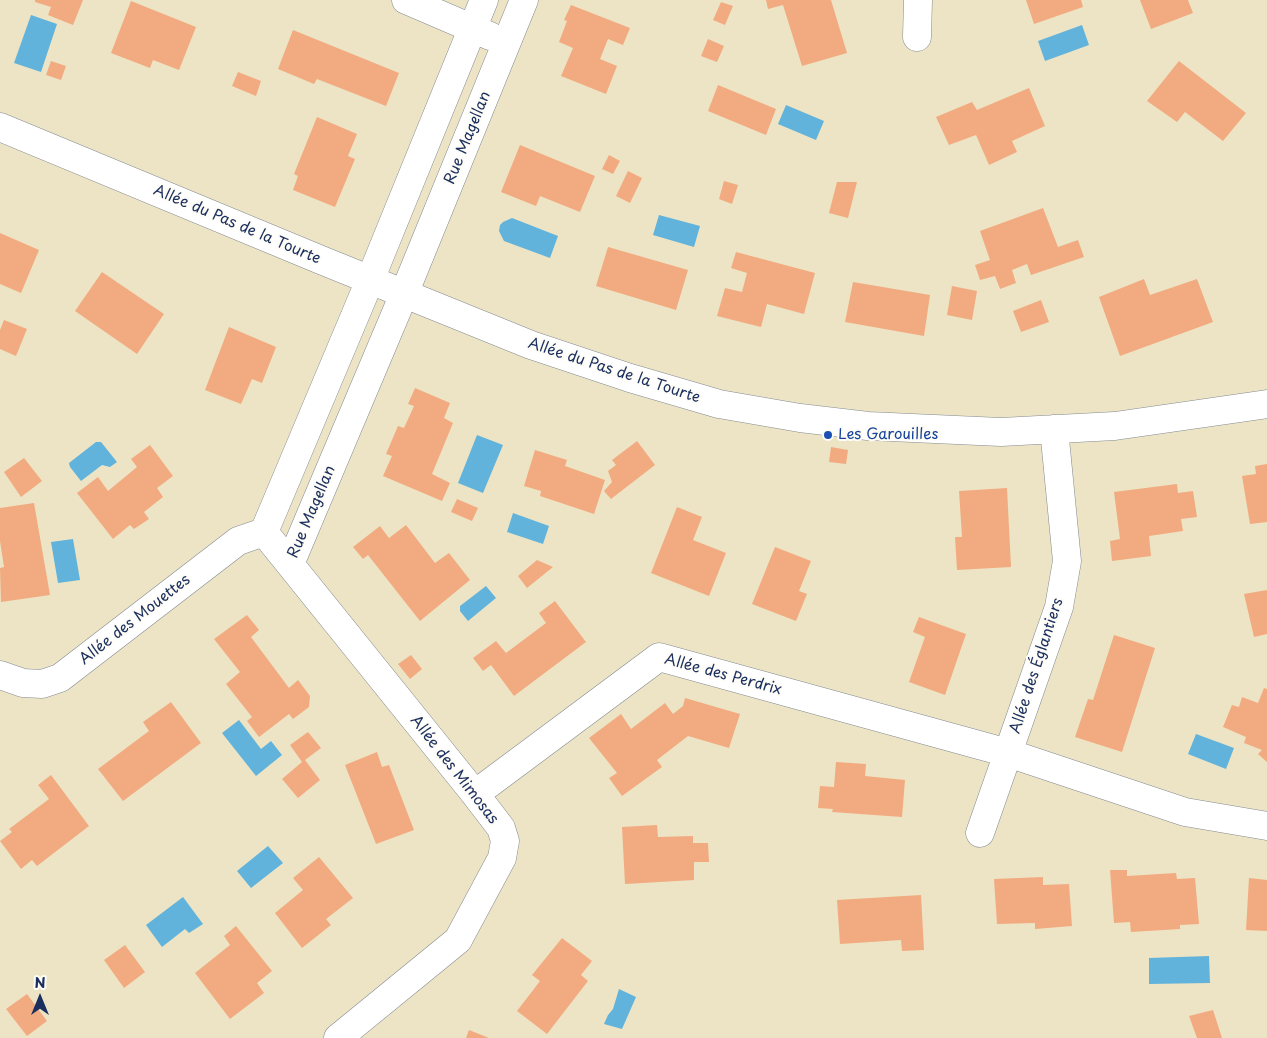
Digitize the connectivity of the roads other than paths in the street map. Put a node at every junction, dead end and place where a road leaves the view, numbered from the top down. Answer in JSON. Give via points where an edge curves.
{"nodes":[{"id":1,"x":406,"y":0,"type":"edge"},
{"id":2,"x":484,"y":0,"type":"edge"},
{"id":3,"x":524,"y":0,"type":"edge"},
{"id":4,"x":918,"y":0,"type":"edge"},
{"id":5,"x":473,"y":28,"type":"junction"},
{"id":6,"x":917,"y":36,"type":"dead end"},
{"id":7,"x":506,"y":42,"type":"junction"},
{"id":8,"x":0,"y":127,"type":"edge"},
{"id":9,"x":370,"y":280,"type":"junction"},
{"id":10,"x":404,"y":294,"type":"junction"},
{"id":11,"x":1267,"y":404,"type":"edge"},
{"id":12,"x":1054,"y":429,"type":"junction"},
{"id":13,"x":264,"y":532,"type":"junction"},
{"id":14,"x":290,"y":564,"type":"junction"},
{"id":15,"x":0,"y":675,"type":"edge"},
{"id":16,"x":1008,"y":753,"type":"junction"},
{"id":17,"x":475,"y":794,"type":"junction"},
{"id":18,"x":1267,"y":826,"type":"edge"},
{"id":19,"x":980,"y":833,"type":"dead end"},
{"id":20,"x":338,"y":1038,"type":"edge"}],
"edges":[{"from":1,"to":5,"type":"street"},
{"from":2,"to":5,"type":"street"},
{"from":3,"to":7,"type":"street","name":"Rue Magellan"},
{"from":4,"to":6,"type":"street"},
{"from":5,"to":7,"type":"street"},
{"from":5,"to":9,"type":"street"},
{"from":7,"to":10,"type":"street","name":"Rue Magellan"},
{"from":8,"to":9,"type":"street","name":"Allée du Pas de la Tourte"},
{"from":9,"to":10,"type":"street","name":"Allée du Pas de la Tourte"},
{"from":9,"to":13,"type":"street"},
{"from":10,"to":12,"type":"street","name":"Allée du Pas de la Tourte","via":[[531,345],[719,404],[868,426],[1001,432]]},
{"from":10,"to":14,"type":"street","name":"Rue Magellan"},
{"from":11,"to":12,"type":"street","name":"Allée du Pas de la Tourte","via":[[1115,426]]},
{"from":12,"to":16,"type":"street","name":"Allée des Églantiers","via":[[1067,561],[1059,607]]},
{"from":13,"to":14,"type":"street","name":"Rue Magellan"},
{"from":13,"to":15,"type":"street","name":"Allée des Mouettes","via":[[238,541],[60,678],[42,684],[23,683]]},
{"from":14,"to":17,"type":"street","name":"Allée des Mimosas"},
{"from":16,"to":17,"type":"street","name":"Allée des Perdrix","via":[[659,657]]},
{"from":16,"to":18,"type":"street","name":"Allée des Églantiers","via":[[1185,812]]},
{"from":16,"to":19,"type":"street","name":"Allée des Églantiers"},
{"from":17,"to":20,"type":"street","name":"Allée des Mimosas","via":[[501,828],[505,841],[502,858],[458,940]]}]}
